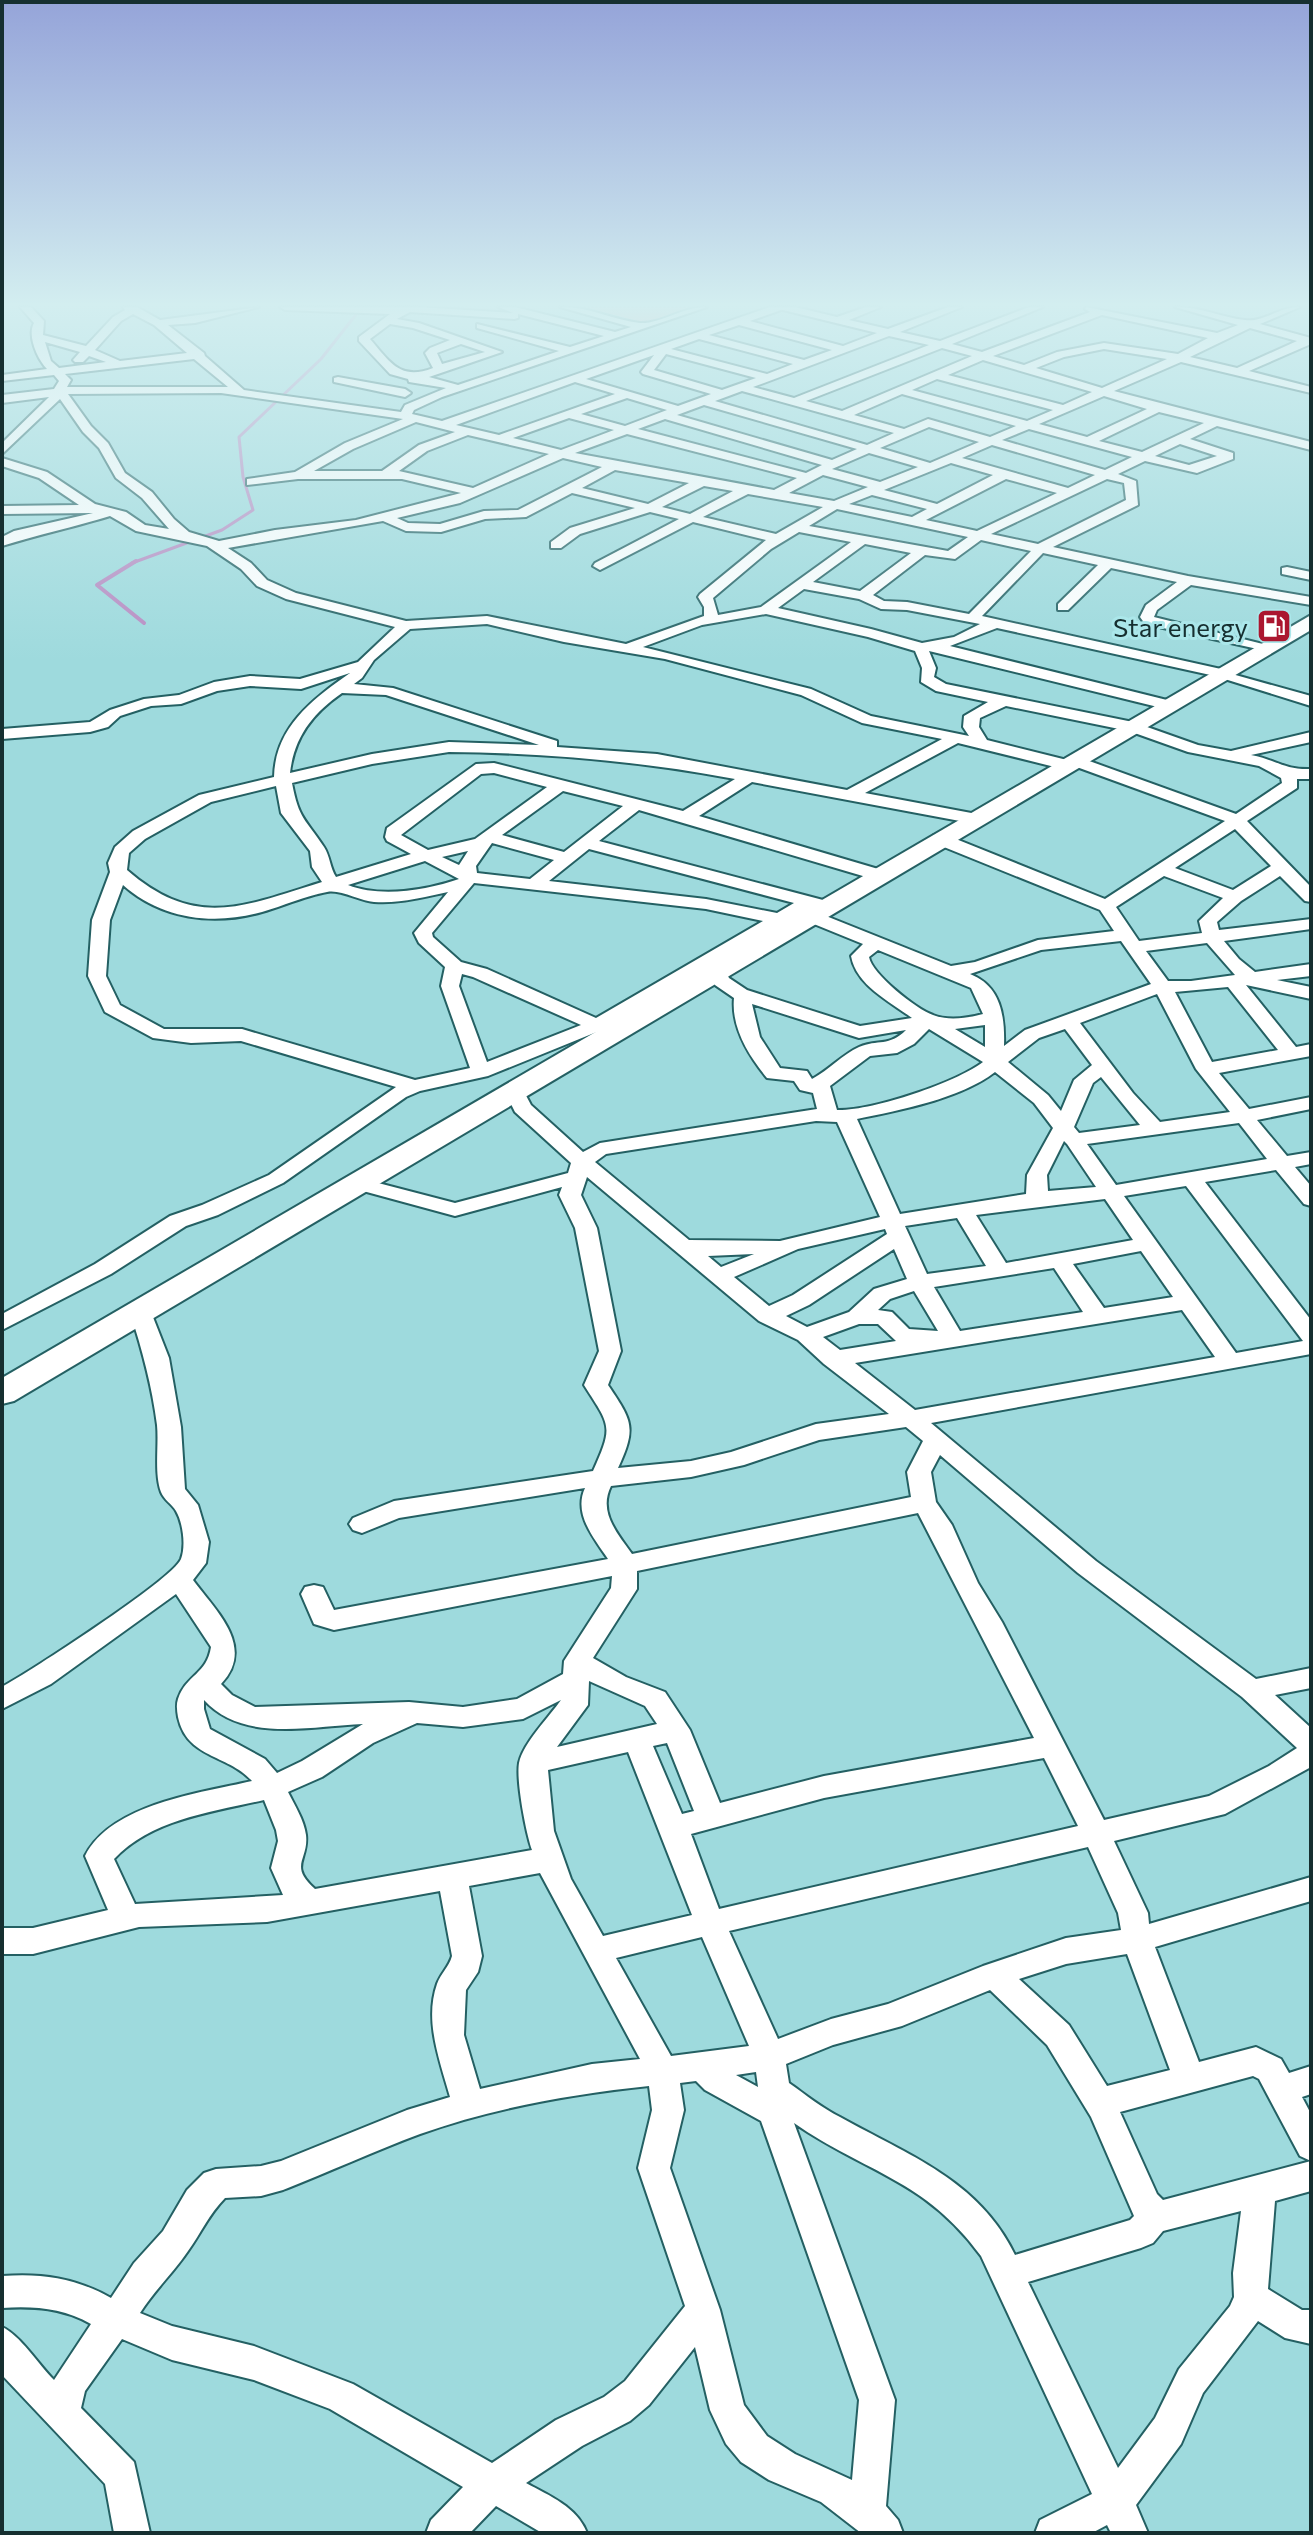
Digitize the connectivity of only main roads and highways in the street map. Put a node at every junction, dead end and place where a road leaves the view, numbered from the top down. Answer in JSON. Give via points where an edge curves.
{"nodes":[{"id":1,"x":1311,"y":621,"type":"edge"},
{"id":2,"x":2,"y":1393,"type":"edge"}],
"edges":[{"from":1,"to":2,"type":"highway","via":[[815,908],[717,972]]}]}
